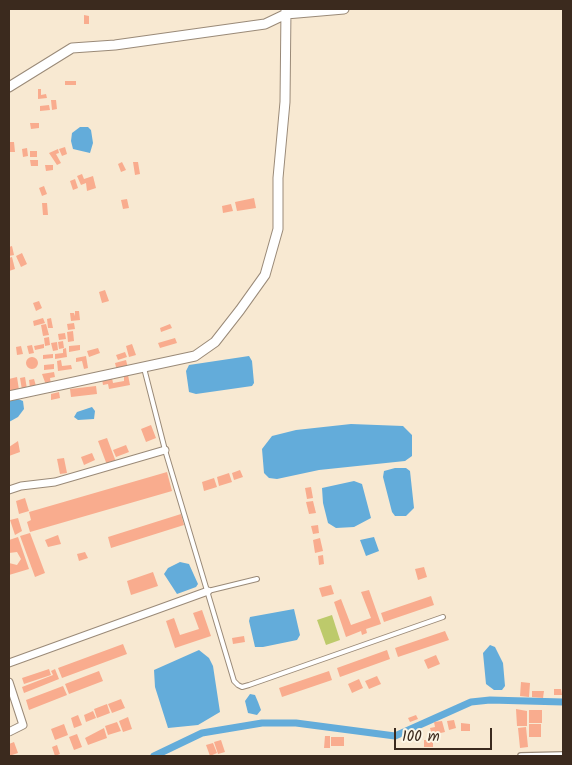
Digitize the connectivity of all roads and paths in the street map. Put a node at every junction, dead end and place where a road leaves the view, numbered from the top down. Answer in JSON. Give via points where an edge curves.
{"nodes":[{"id":1,"x":344,"y":9,"type":"edge"},
{"id":2,"x":286,"y":11,"type":"edge"},
{"id":3,"x":9,"y":87,"type":"edge"},
{"id":4,"x":144,"y":366,"type":"junction"},
{"id":5,"x":9,"y":396,"type":"edge"},
{"id":6,"x":165,"y":450,"type":"junction"},
{"id":7,"x":9,"y":490,"type":"edge"},
{"id":8,"x":257,"y":579,"type":"dead end"},
{"id":9,"x":208,"y":591,"type":"junction"},
{"id":10,"x":443,"y":617,"type":"dead end"},
{"id":11,"x":9,"y":663,"type":"edge"},
{"id":12,"x":9,"y":682,"type":"edge"},
{"id":13,"x":9,"y":732,"type":"edge"},
{"id":14,"x":563,"y":754,"type":"edge"},
{"id":15,"x":521,"y":756,"type":"edge"}],
"edges":[{"from":1,"to":2,"type":"street"},
{"from":2,"to":3,"type":"street","via":[[265,24],[72,48]]},
{"from":2,"to":4,"type":"street","via":[[278,229],[266,274],[215,342],[195,356]]},
{"from":4,"to":5,"type":"street"},
{"from":4,"to":6,"type":"lane"},
{"from":6,"to":7,"type":"street","via":[[55,482]]},
{"from":6,"to":9,"type":"lane"},
{"from":8,"to":9,"type":"lane"},
{"from":9,"to":10,"type":"lane","via":[[234,681],[242,687]]},
{"from":9,"to":11,"type":"street"},
{"from":12,"to":13,"type":"street","via":[[23,725]]},
{"from":14,"to":15,"type":"street"}]}
